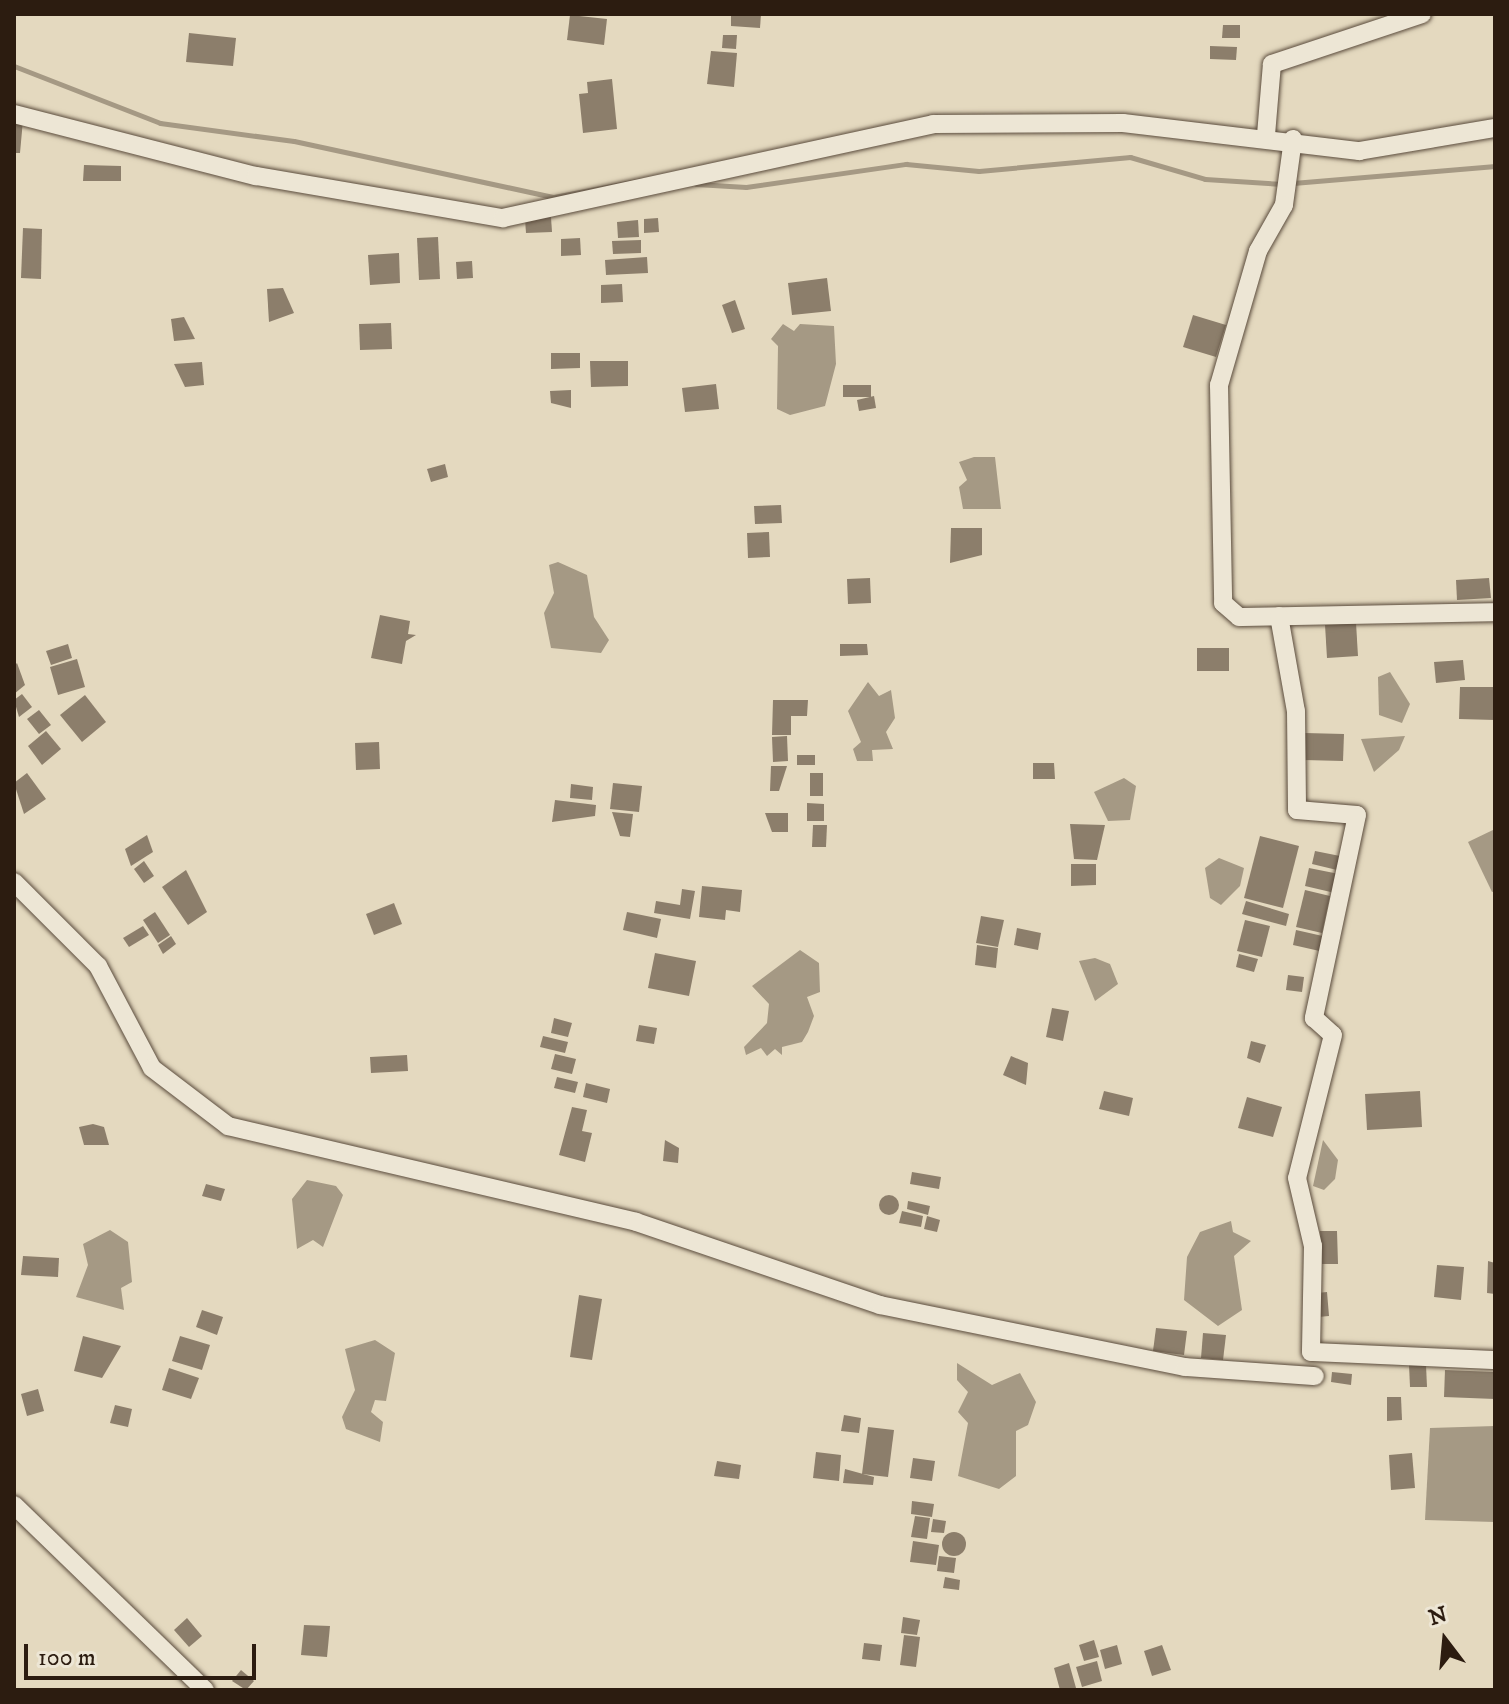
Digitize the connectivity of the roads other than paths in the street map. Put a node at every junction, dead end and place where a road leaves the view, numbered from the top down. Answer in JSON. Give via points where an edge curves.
{"nodes":[{"id":1,"x":1422,"y":14,"type":"edge"},
{"id":2,"x":14,"y":114,"type":"edge"},
{"id":3,"x":1495,"y":128,"type":"edge"},
{"id":4,"x":1266,"y":135,"type":"junction"},
{"id":5,"x":1293,"y":139,"type":"junction"},
{"id":6,"x":1495,"y":612,"type":"edge"},
{"id":7,"x":1279,"y":616,"type":"junction"},
{"id":8,"x":14,"y":882,"type":"edge"},
{"id":9,"x":1495,"y":1360,"type":"edge"},
{"id":10,"x":1315,"y":1376,"type":"dead end"},
{"id":11,"x":14,"y":1505,"type":"edge"},
{"id":12,"x":205,"y":1690,"type":"edge"}],
"edges":[{"from":1,"to":4,"type":"street","via":[[1272,64]]},
{"from":2,"to":4,"type":"street","via":[[256,176],[503,218],[933,124],[1123,123]]},
{"from":3,"to":5,"type":"street","via":[[1359,151]]},
{"from":4,"to":5,"type":"street"},
{"from":5,"to":7,"type":"street","via":[[1284,205],[1258,251],[1219,385],[1223,603],[1239,617]]},
{"from":6,"to":7,"type":"street"},
{"from":7,"to":9,"type":"street","via":[[1296,711],[1297,810],[1357,815],[1314,1018],[1333,1035],[1297,1178],[1313,1246],[1311,1352]]},
{"from":8,"to":10,"type":"street","via":[[98,966],[152,1068],[228,1126],[636,1222],[880,1305],[1185,1367]]},
{"from":11,"to":12,"type":"street"}]}
